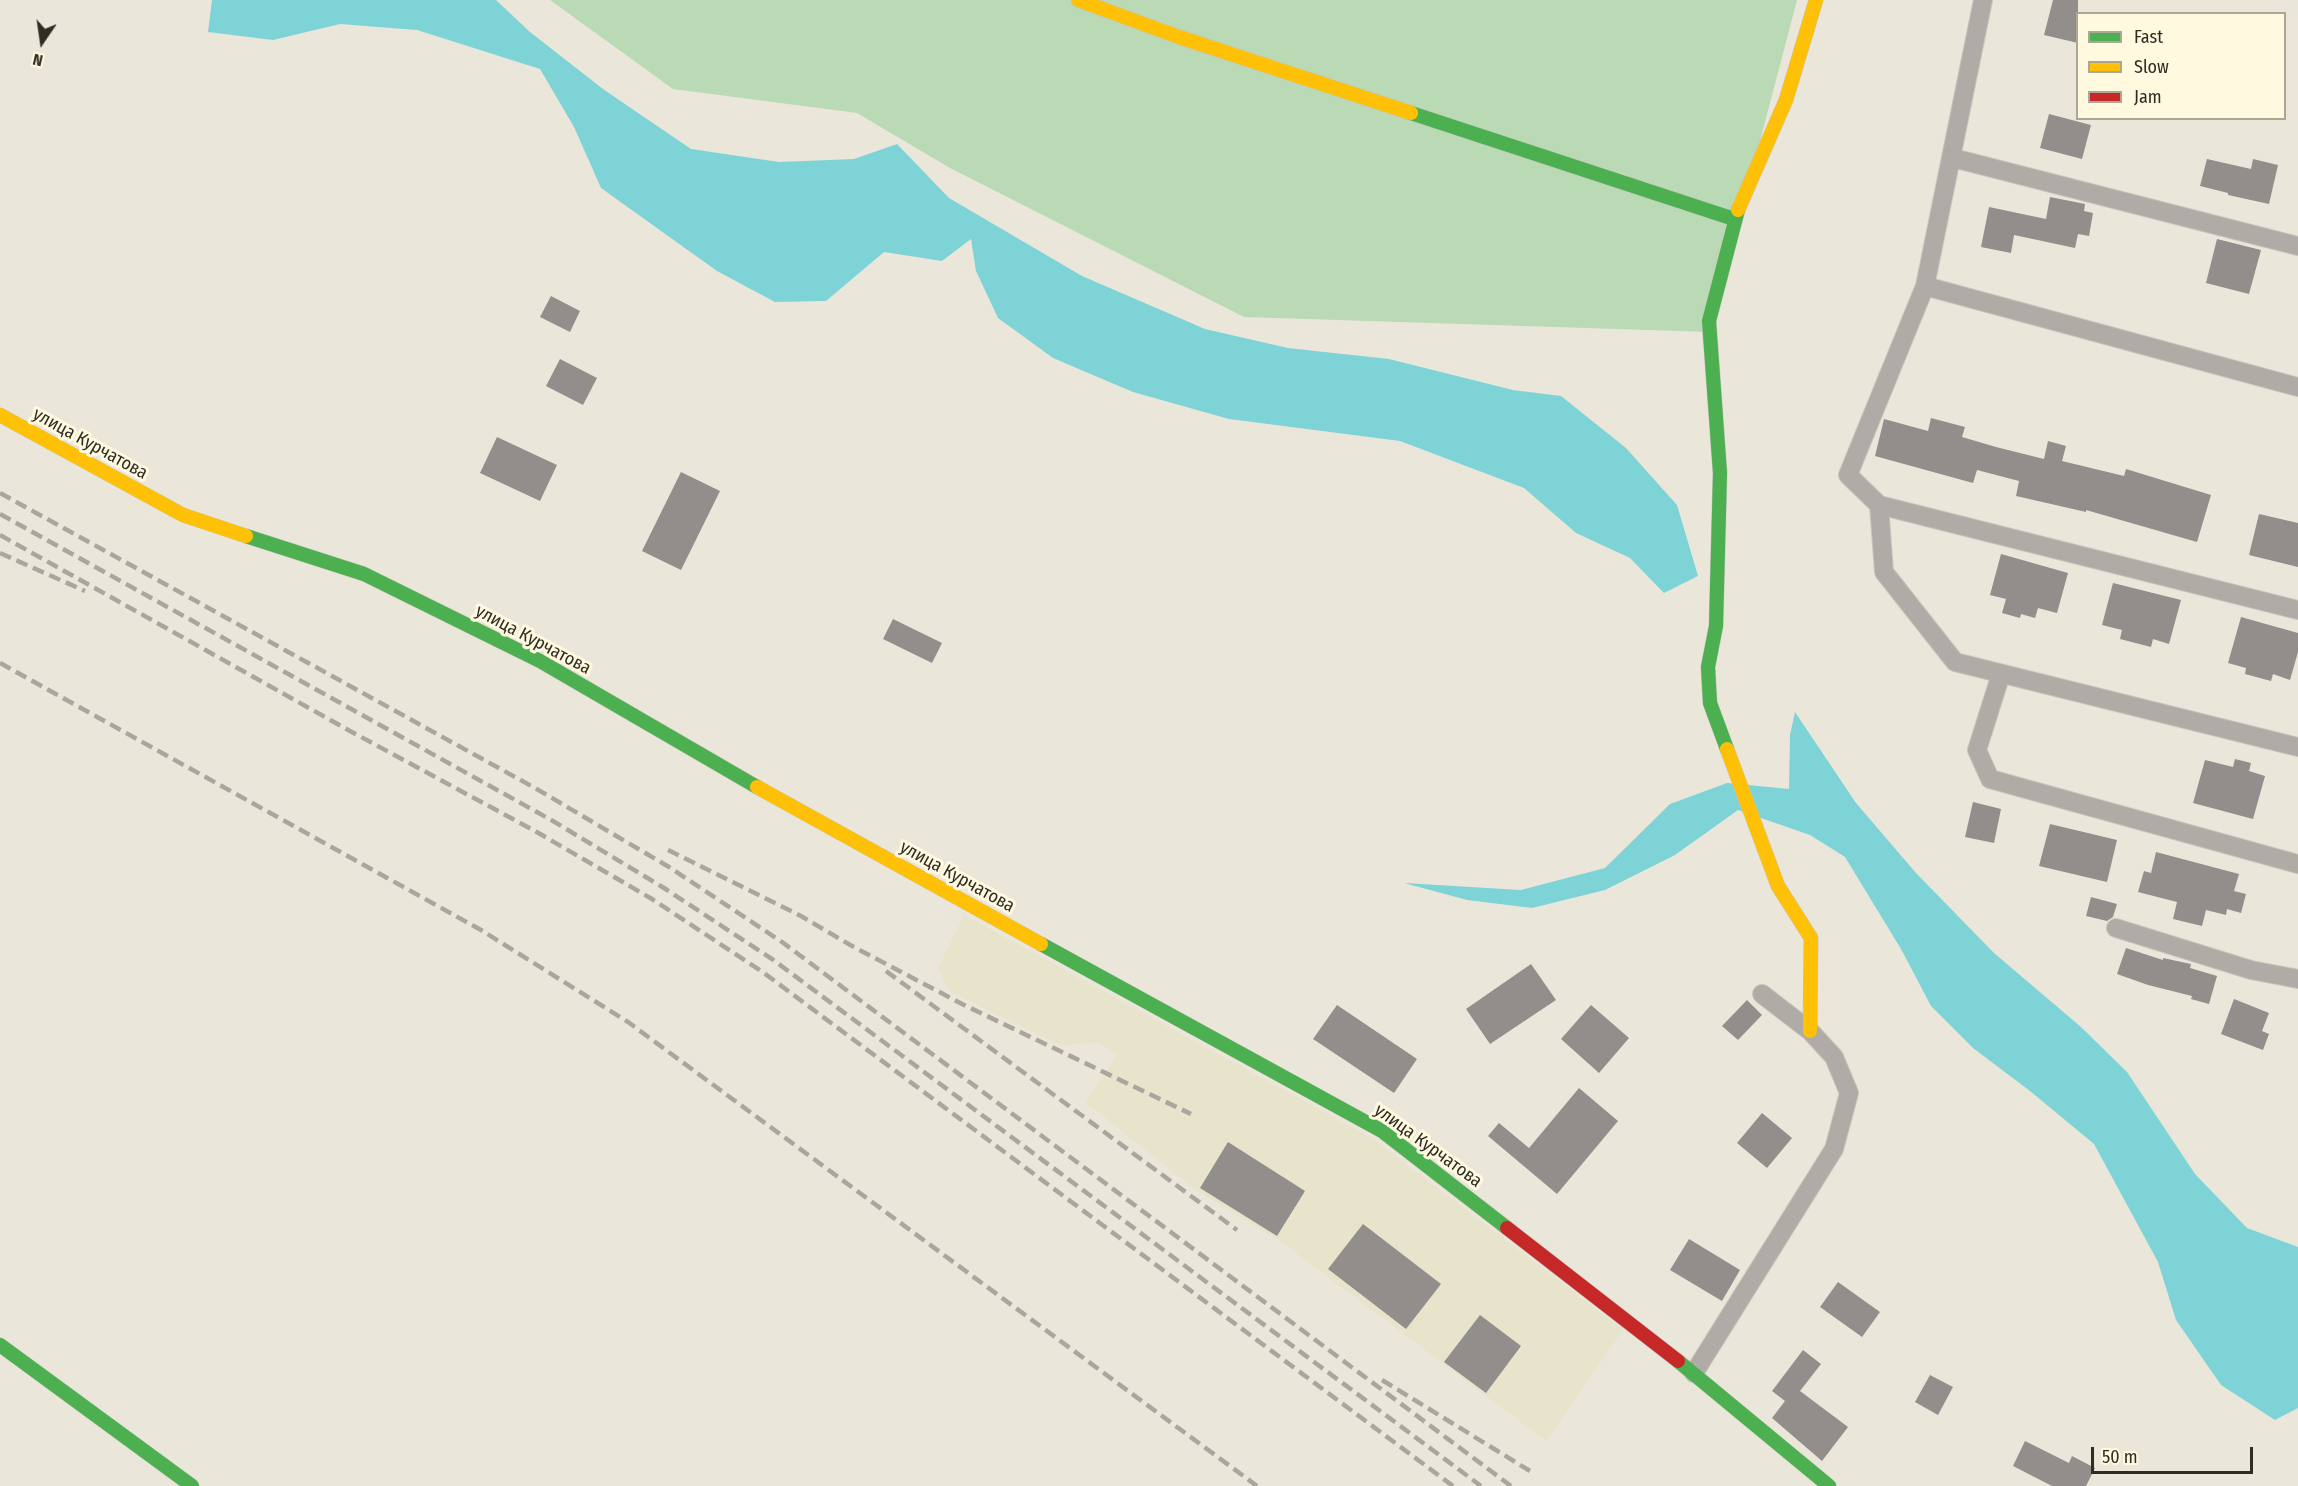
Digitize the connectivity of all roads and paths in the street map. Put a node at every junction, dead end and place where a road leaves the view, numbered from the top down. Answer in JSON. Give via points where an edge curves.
{"nodes":[{"id":1,"x":1078,"y":0,"type":"edge"},
{"id":2,"x":1815,"y":0,"type":"edge"},
{"id":3,"x":1983,"y":0,"type":"edge"},
{"id":4,"x":1953,"y":158,"type":"junction"},
{"id":5,"x":1734,"y":219,"type":"junction"},
{"id":6,"x":2298,"y":246,"type":"edge"},
{"id":7,"x":1925,"y":286,"type":"junction"},
{"id":8,"x":2298,"y":387,"type":"edge"},
{"id":9,"x":0,"y":415,"type":"edge"},
{"id":10,"x":1879,"y":505,"type":"junction"},
{"id":11,"x":2298,"y":610,"type":"edge"},
{"id":12,"x":2001,"y":674,"type":"junction"},
{"id":13,"x":2298,"y":747,"type":"edge"},
{"id":14,"x":2298,"y":864,"type":"edge"},
{"id":15,"x":2116,"y":928,"type":"dead end"},
{"id":16,"x":2298,"y":979,"type":"edge"},
{"id":17,"x":1762,"y":994,"type":"dead end"},
{"id":18,"x":1810,"y":1030,"type":"junction"},
{"id":19,"x":0,"y":1345,"type":"edge"},
{"id":20,"x":1695,"y":1373,"type":"junction"},
{"id":21,"x":192,"y":1486,"type":"edge"},
{"id":22,"x":1828,"y":1486,"type":"edge"}],
"edges":[{"from":1,"to":5,"type":"street","via":[[1179,37]]},
{"from":2,"to":5,"type":"street","via":[[1786,100]]},
{"from":3,"to":4,"type":"street"},
{"from":4,"to":6,"type":"street"},
{"from":4,"to":7,"type":"street"},
{"from":5,"to":18,"type":"street","via":[[1709,321],[1720,473],[1716,626],[1708,667],[1710,703],[1778,886],[1811,938]]},
{"from":7,"to":8,"type":"street"},
{"from":7,"to":10,"type":"street","via":[[1848,475]]},
{"from":9,"to":20,"type":"street","name":"улица Курчатова","via":[[183,515],[364,574],[540,661],[707,760],[1382,1131]]},
{"from":10,"to":11,"type":"street"},
{"from":10,"to":12,"type":"street","via":[[1884,572],[1955,663]]},
{"from":12,"to":13,"type":"street"},
{"from":12,"to":14,"type":"street","via":[[1977,750],[1990,779]]},
{"from":15,"to":16,"type":"street","via":[[2251,970]]},
{"from":17,"to":18,"type":"street"},
{"from":18,"to":20,"type":"street","via":[[1833,1057],[1848,1093],[1834,1149]]},
{"from":19,"to":21,"type":"street"},
{"from":20,"to":22,"type":"street","name":"улица Курчатова"}]}
